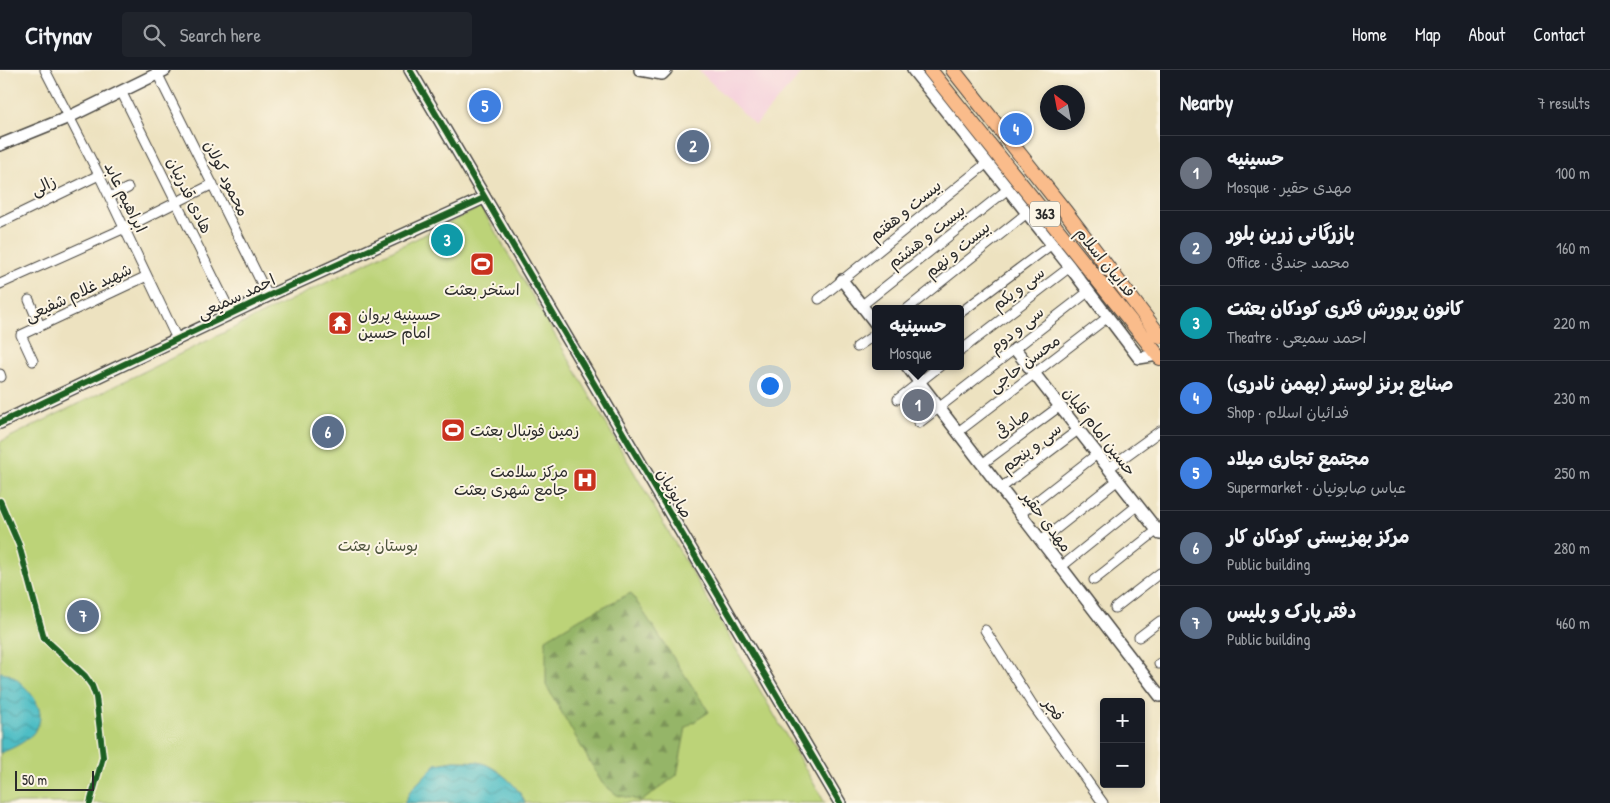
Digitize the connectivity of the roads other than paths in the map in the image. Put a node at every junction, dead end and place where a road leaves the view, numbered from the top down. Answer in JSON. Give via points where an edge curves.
{"nodes":[{"id":1,"x":45,"y":70,"type":"edge"},
{"id":2,"x":410,"y":70,"type":"edge"},
{"id":3,"x":640,"y":70,"type":"edge"},
{"id":4,"x":666,"y":70,"type":"edge"},
{"id":5,"x":913,"y":70,"type":"edge"},
{"id":6,"x":930,"y":70,"type":"edge"},
{"id":7,"x":953,"y":70,"type":"edge"},
{"id":8,"x":161,"y":72,"type":"edge"},
{"id":9,"x":121,"y":91,"type":"junction"},
{"id":10,"x":69,"y":117,"type":"junction"},
{"id":11,"x":0,"y":145,"type":"edge"},
{"id":12,"x":987,"y":163,"type":"junction"},
{"id":13,"x":100,"y":174,"type":"junction"},
{"id":14,"x":213,"y":184,"type":"junction"},
{"id":15,"x":128,"y":188,"type":"dead end"},
{"id":16,"x":1008,"y":190,"type":"junction"},
{"id":17,"x":110,"y":197,"type":"junction"},
{"id":18,"x":484,"y":198,"type":"junction"},
{"id":19,"x":177,"y":202,"type":"junction"},
{"id":20,"x":1065,"y":210,"type":"junction"},
{"id":21,"x":1027,"y":213,"type":"junction"},
{"id":22,"x":0,"y":223,"type":"edge"},
{"id":23,"x":125,"y":228,"type":"junction"},
{"id":24,"x":1052,"y":244,"type":"junction"},
{"id":25,"x":1070,"y":267,"type":"junction"},
{"id":26,"x":147,"y":276,"type":"junction"},
{"id":27,"x":842,"y":280,"type":"junction"},
{"id":28,"x":0,"y":284,"type":"edge"},
{"id":29,"x":1088,"y":292,"type":"junction"},
{"id":30,"x":268,"y":296,"type":"junction"},
{"id":31,"x":819,"y":299,"type":"dead end"},
{"id":32,"x":28,"y":300,"type":"dead end"},
{"id":33,"x":912,"y":305,"type":"edge"},
{"id":34,"x":861,"y":306,"type":"junction"},
{"id":35,"x":964,"y":310,"type":"edge"},
{"id":36,"x":231,"y":314,"type":"junction"},
{"id":37,"x":1108,"y":317,"type":"junction"},
{"id":38,"x":872,"y":319,"type":"edge"},
{"id":39,"x":40,"y":326,"type":"junction"},
{"id":40,"x":1140,"y":332,"type":"junction"},
{"id":41,"x":1160,"y":336,"type":"edge"},
{"id":42,"x":872,"y":337,"type":"edge"},
{"id":43,"x":177,"y":339,"type":"junction"},
{"id":44,"x":857,"y":347,"type":"dead end"},
{"id":45,"x":964,"y":347,"type":"edge"},
{"id":46,"x":1015,"y":349,"type":"junction"},
{"id":47,"x":1159,"y":357,"type":"edge"},
{"id":48,"x":32,"y":362,"type":"dead end"},
{"id":49,"x":911,"y":370,"type":"edge"},
{"id":50,"x":935,"y":370,"type":"edge"},
{"id":51,"x":1035,"y":374,"type":"junction"},
{"id":52,"x":919,"y":382,"type":"junction"},
{"id":53,"x":898,"y":399,"type":"dead end"},
{"id":54,"x":1060,"y":406,"type":"junction"},
{"id":55,"x":939,"y":407,"type":"junction"},
{"id":56,"x":919,"y":422,"type":"dead end"},
{"id":57,"x":0,"y":423,"type":"edge"},
{"id":58,"x":1078,"y":430,"type":"junction"},
{"id":59,"x":1160,"y":431,"type":"edge"},
{"id":60,"x":958,"y":432,"type":"junction"},
{"id":61,"x":1097,"y":454,"type":"junction"},
{"id":62,"x":982,"y":464,"type":"junction"},
{"id":63,"x":1108,"y":468,"type":"junction"},
{"id":64,"x":1118,"y":480,"type":"junction"},
{"id":65,"x":1001,"y":488,"type":"junction"},
{"id":66,"x":1138,"y":505,"type":"junction"},
{"id":67,"x":1020,"y":514,"type":"junction"},
{"id":68,"x":1159,"y":531,"type":"edge"},
{"id":69,"x":1041,"y":541,"type":"junction"},
{"id":70,"x":1061,"y":567,"type":"junction"},
{"id":71,"x":1160,"y":573,"type":"edge"},
{"id":72,"x":1094,"y":580,"type":"dead end"},
{"id":73,"x":1115,"y":608,"type":"dead end"},
{"id":74,"x":1160,"y":621,"type":"edge"},
{"id":75,"x":985,"y":630,"type":"dead end"},
{"id":76,"x":1139,"y":638,"type":"dead end"},
{"id":77,"x":1160,"y":696,"type":"edge"},
{"id":78,"x":840,"y":803,"type":"edge"},
{"id":79,"x":1103,"y":803,"type":"edge"}],
"edges":[{"from":1,"to":10,"type":"street","name":"ابراهیم عابد"},
{"from":2,"to":18,"type":"street","name":"صابونیان"},
{"from":3,"to":4,"type":"street","via":[[662,74]]},
{"from":5,"to":12,"type":"street"},
{"from":6,"to":40,"type":"main road","name":"فداییان اسلام","number":"363"},
{"from":7,"to":20,"type":"main road"},
{"from":8,"to":9,"type":"street"},
{"from":8,"to":14,"type":"street","name":"محمود کولان"},
{"from":9,"to":10,"type":"street"},
{"from":9,"to":19,"type":"street","name":"هادی قدرتیان"},
{"from":10,"to":11,"type":"street"},
{"from":10,"to":13,"type":"street","name":"ابراهیم عابد"},
{"from":12,"to":16,"type":"street"},
{"from":12,"to":27,"type":"street","name":"بیست و هفتم"},
{"from":13,"to":17,"type":"street","name":"ابراهیم عابد"},
{"from":13,"to":22,"type":"street","name":"زالی"},
{"from":14,"to":19,"type":"street"},
{"from":14,"to":30,"type":"street","name":"محمود کولان"},
{"from":15,"to":17,"type":"street"},
{"from":16,"to":21,"type":"street"},
{"from":16,"to":34,"type":"street","name":"بیست و هشتم"},
{"from":17,"to":23,"type":"street","name":"ابراهیم عابد"},
{"from":18,"to":30,"type":"street","name":"احمد سمیعی"},
{"from":18,"to":78,"type":"street","name":"صابونیان"},
{"from":19,"to":23,"type":"street"},
{"from":19,"to":36,"type":"street","name":"هادی قدرتیان"},
{"from":20,"to":40,"type":"main road","via":[[1072,227]]},
{"from":20,"to":41,"type":"main road"},
{"from":21,"to":24,"type":"street"},
{"from":21,"to":33,"type":"street","name":"بیست و نهم"},
{"from":23,"to":26,"type":"street","name":"ابراهیم عابد"},
{"from":23,"to":28,"type":"street"},
{"from":24,"to":25,"type":"street"},
{"from":24,"to":35,"type":"street"},
{"from":25,"to":29,"type":"street"},
{"from":25,"to":45,"type":"street","name":"سی و یکم"},
{"from":26,"to":39,"type":"street","name":"شهید غلام شفیعی"},
{"from":26,"to":43,"type":"street","name":"ابراهیم عابد"},
{"from":27,"to":31,"type":"street","name":"بیست و هفتم"},
{"from":27,"to":34,"type":"street"},
{"from":29,"to":37,"type":"street"},
{"from":29,"to":46,"type":"street","name":"سی و دوم"},
{"from":30,"to":36,"type":"street","name":"احمد سمیعی"},
{"from":32,"to":39,"type":"street"},
{"from":34,"to":38,"type":"street"},
{"from":36,"to":43,"type":"street","name":"احمد سمیعی"},
{"from":37,"to":47,"type":"street","via":[[1138,358]]},
{"from":37,"to":51,"type":"street","name":"محسن حاجی"},
{"from":39,"to":48,"type":"street","name":"شهید غلام شفیعی","via":[[21,335]]},
{"from":40,"to":47,"type":"main road","name":"فداییان اسلام","number":"363"},
{"from":42,"to":44,"type":"street"},
{"from":43,"to":57,"type":"street","name":"احمد سمیعی"},
{"from":46,"to":51,"type":"street","name":"حسین امام قلیان"},
{"from":46,"to":55,"type":"street","name":"سی و دوم"},
{"from":49,"to":52,"type":"street","name":"مهدی حقیر"},
{"from":50,"to":52,"type":"street"},
{"from":51,"to":54,"type":"street","name":"حسین امام قلیان"},
{"from":51,"to":60,"type":"street","name":"محسن حاجی"},
{"from":52,"to":53,"type":"street"},
{"from":52,"to":55,"type":"street","name":"مهدی حقیر"},
{"from":54,"to":58,"type":"street","name":"حسین امام قلیان"},
{"from":54,"to":62,"type":"street","name":"صادقی"},
{"from":55,"to":56,"type":"street","name":"سی و دوم"},
{"from":55,"to":60,"type":"street","name":"مهدی حقیر"},
{"from":58,"to":61,"type":"street","name":"حسین امام قلیان"},
{"from":58,"to":65,"type":"street","name":"سی و پنجم"},
{"from":59,"to":63,"type":"street"},
{"from":60,"to":62,"type":"street","name":"مهدی حقیر"},
{"from":61,"to":63,"type":"street","name":"حسین امام قلیان"},
{"from":61,"to":67,"type":"street"},
{"from":62,"to":65,"type":"street","name":"مهدی حقیر"},
{"from":63,"to":64,"type":"street","name":"حسین امام قلیان"},
{"from":64,"to":66,"type":"street","name":"حسین امام قلیان"},
{"from":64,"to":69,"type":"street"},
{"from":65,"to":67,"type":"street","name":"مهدی حقیر"},
{"from":66,"to":68,"type":"street","name":"حسین امام قلیان"},
{"from":66,"to":70,"type":"street"},
{"from":67,"to":69,"type":"street","name":"مهدی حقیر"},
{"from":68,"to":72,"type":"street"},
{"from":69,"to":70,"type":"street","name":"مهدی حقیر"},
{"from":70,"to":77,"type":"street","name":"مهدی حقیر"},
{"from":71,"to":73,"type":"street"},
{"from":74,"to":76,"type":"street"},
{"from":75,"to":79,"type":"street","name":"فجر","via":[[1032,704]]}]}
